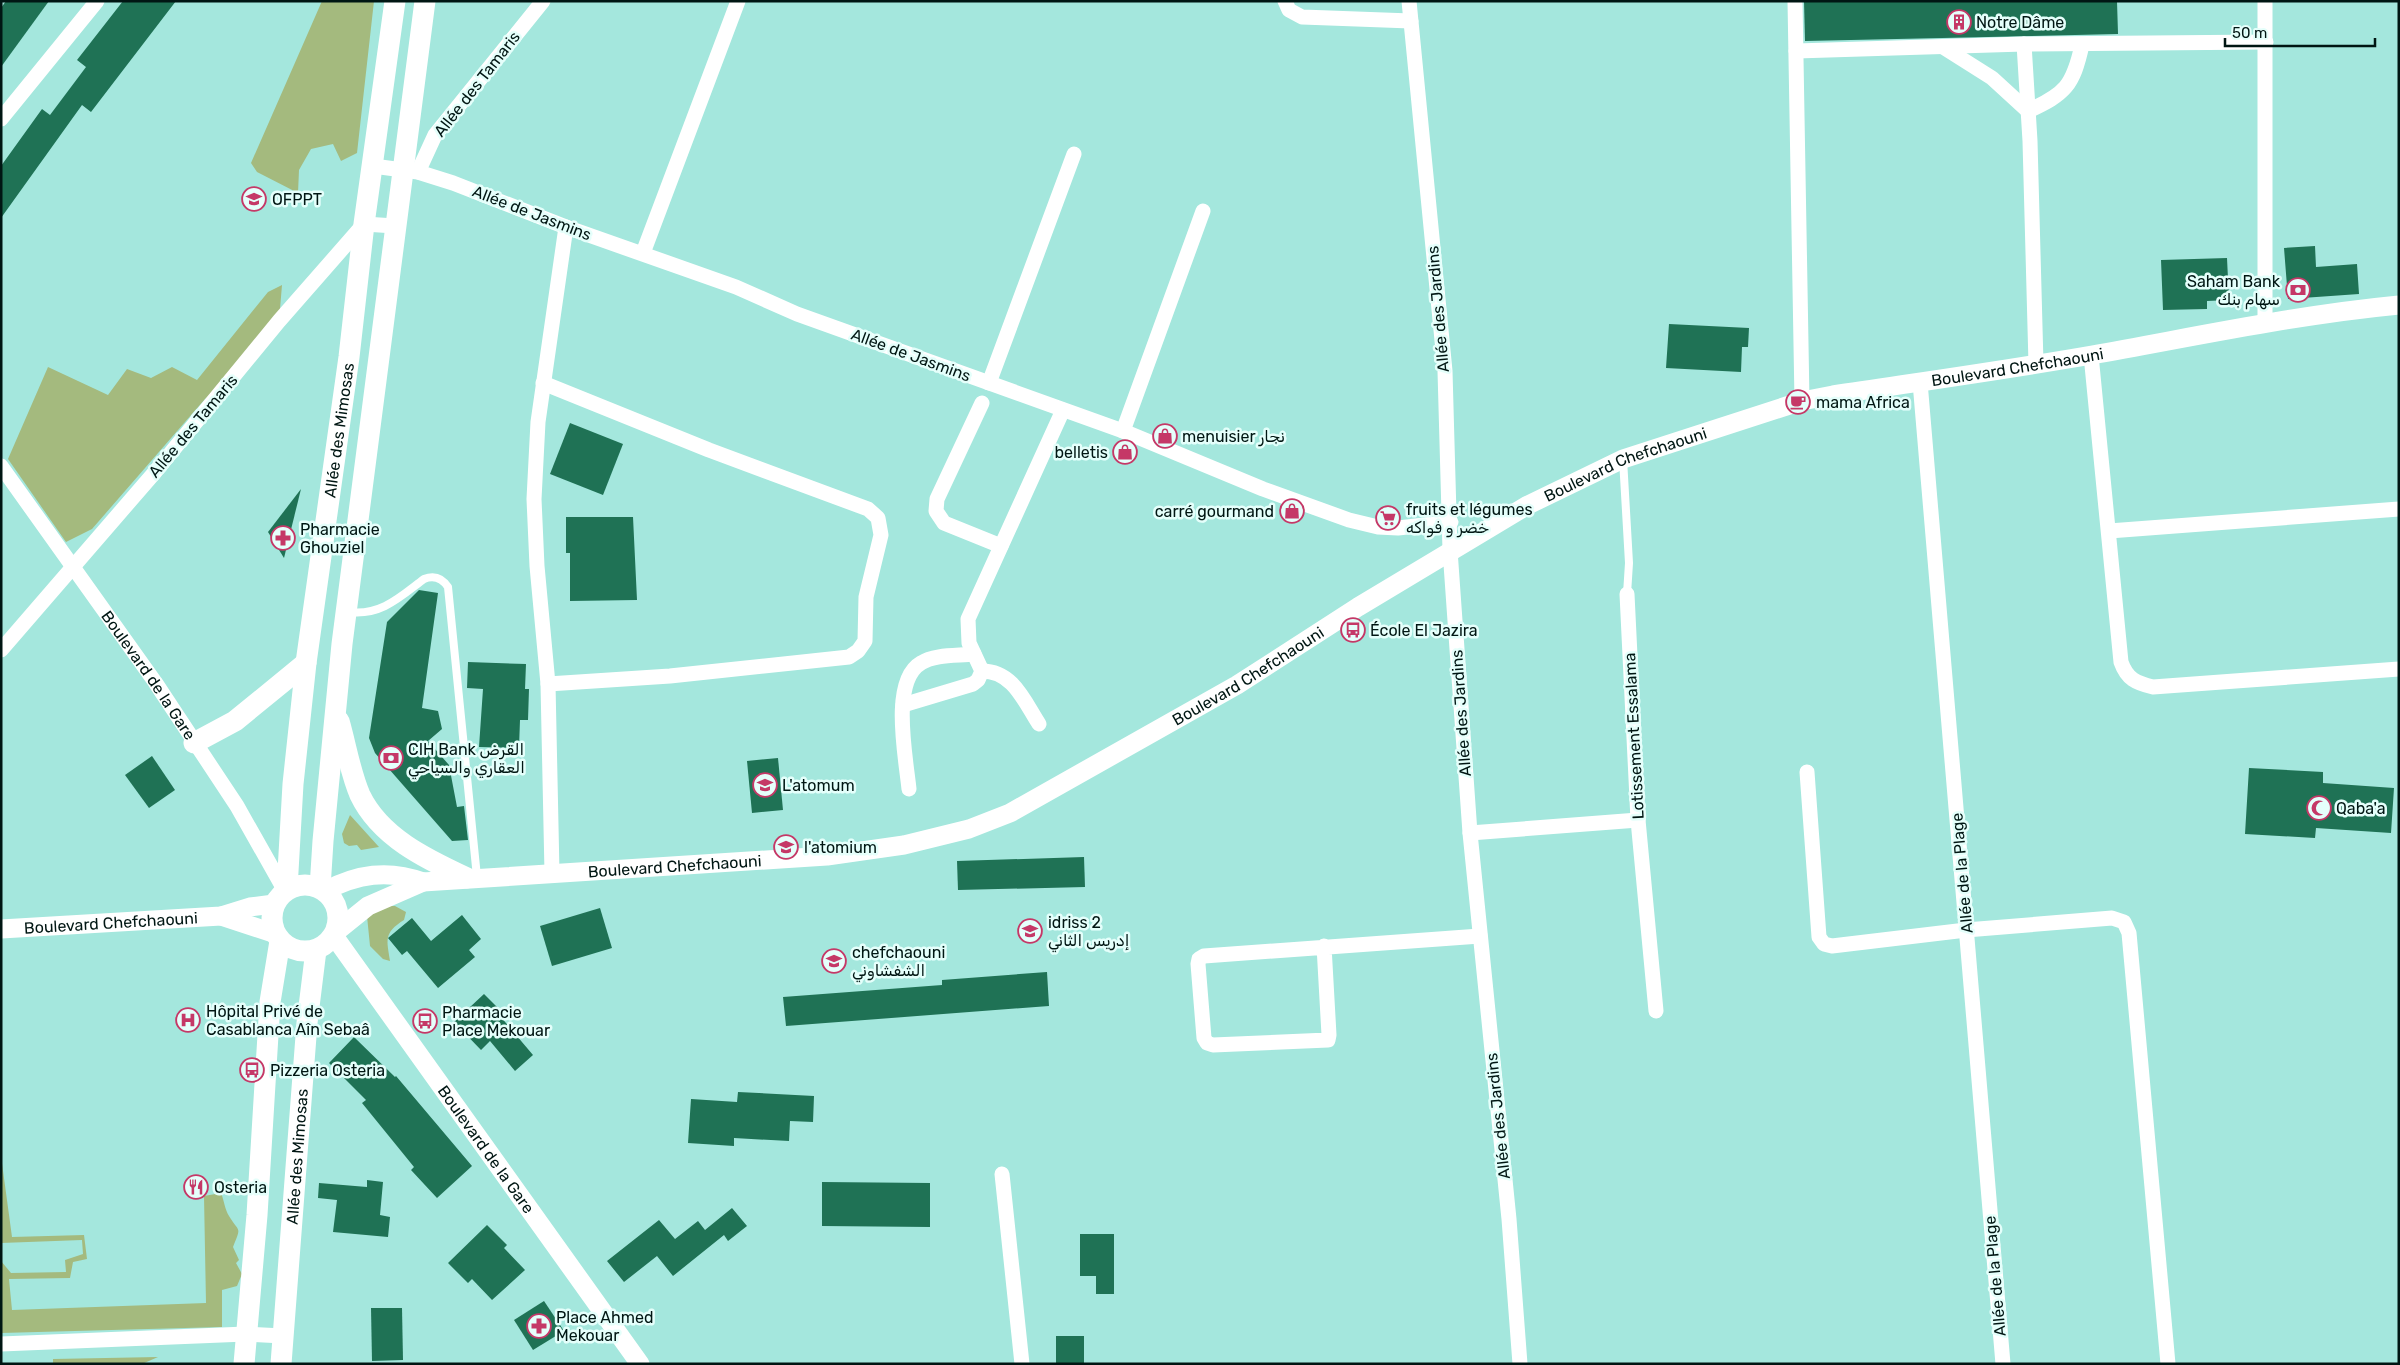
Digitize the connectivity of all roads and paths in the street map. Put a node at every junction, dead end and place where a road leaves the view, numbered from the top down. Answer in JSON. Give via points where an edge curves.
{"nodes":[{"id":1,"x":97,"y":1,"type":"edge"},
{"id":2,"x":395,"y":1,"type":"edge"},
{"id":3,"x":425,"y":1,"type":"edge"},
{"id":4,"x":543,"y":1,"type":"edge"},
{"id":5,"x":738,"y":1,"type":"edge"},
{"id":6,"x":1285,"y":1,"type":"edge"},
{"id":7,"x":1409,"y":1,"type":"edge"},
{"id":8,"x":1795,"y":1,"type":"edge"},
{"id":9,"x":2265,"y":1,"type":"edge"},
{"id":10,"x":1411,"y":21,"type":"junction"},
{"id":11,"x":2266,"y":42,"type":"junction"},
{"id":12,"x":2024,"y":44,"type":"junction"},
{"id":13,"x":2082,"y":45,"type":"junction"},
{"id":14,"x":1943,"y":46,"type":"junction"},
{"id":15,"x":1796,"y":51,"type":"junction"},
{"id":16,"x":2028,"y":111,"type":"junction"},
{"id":17,"x":1,"y":119,"type":"edge"},
{"id":18,"x":1074,"y":154,"type":"dead end"},
{"id":19,"x":373,"y":166,"type":"junction"},
{"id":20,"x":410,"y":171,"type":"junction"},
{"id":21,"x":1202,"y":211,"type":"dead end"},
{"id":22,"x":364,"y":224,"type":"junction"},
{"id":23,"x":395,"y":226,"type":"junction"},
{"id":24,"x":566,"y":227,"type":"junction"},
{"id":25,"x":643,"y":253,"type":"junction"},
{"id":26,"x":2399,"y":305,"type":"edge"},
{"id":27,"x":2265,"y":323,"type":"junction"},
{"id":28,"x":2091,"y":356,"type":"junction"},
{"id":29,"x":2036,"y":364,"type":"junction"},
{"id":30,"x":1920,"y":382,"type":"junction"},
{"id":31,"x":543,"y":383,"type":"junction"},
{"id":32,"x":989,"y":384,"type":"junction"},
{"id":33,"x":1802,"y":401,"type":"junction"},
{"id":34,"x":982,"y":403,"type":"dead end"},
{"id":35,"x":1063,"y":410,"type":"junction"},
{"id":36,"x":1123,"y":431,"type":"junction"},
{"id":37,"x":1622,"y":459,"type":"junction"},
{"id":38,"x":1,"y":466,"type":"edge"},
{"id":39,"x":2399,"y":509,"type":"edge"},
{"id":40,"x":1451,"y":522,"type":"junction"},
{"id":41,"x":2109,"y":531,"type":"junction"},
{"id":42,"x":1000,"y":546,"type":"junction"},
{"id":43,"x":1450,"y":550,"type":"junction"},
{"id":44,"x":71,"y":567,"type":"junction"},
{"id":45,"x":1627,"y":594,"type":"joint"},
{"id":46,"x":347,"y":611,"type":"junction"},
{"id":47,"x":1,"y":650,"type":"edge"},
{"id":48,"x":974,"y":654,"type":"junction"},
{"id":49,"x":306,"y":663,"type":"junction"},
{"id":50,"x":2399,"y":669,"type":"edge"},
{"id":51,"x":982,"y":670,"type":"junction"},
{"id":52,"x":548,"y":684,"type":"junction"},
{"id":53,"x":904,"y":705,"type":"junction"},
{"id":54,"x":336,"y":710,"type":"junction"},
{"id":55,"x":1039,"y":724,"type":"dead end"},
{"id":56,"x":194,"y":743,"type":"junction"},
{"id":57,"x":1807,"y":772,"type":"dead end"},
{"id":58,"x":909,"y":789,"type":"dead end"},
{"id":59,"x":1638,"y":820,"type":"junction"},
{"id":60,"x":1470,"y":833,"type":"junction"},
{"id":61,"x":552,"y":874,"type":"junction"},
{"id":62,"x":472,"y":877,"type":"junction"},
{"id":63,"x":423,"y":882,"type":"junction"},
{"id":64,"x":322,"y":890,"type":"junction"},
{"id":65,"x":282,"y":895,"type":"junction"},
{"id":66,"x":221,"y":916,"type":"junction"},
{"id":67,"x":1,"y":929,"type":"edge"},
{"id":68,"x":1966,"y":930,"type":"junction"},
{"id":69,"x":335,"y":933,"type":"junction"},
{"id":70,"x":1480,"y":936,"type":"junction"},
{"id":71,"x":278,"y":937,"type":"junction"},
{"id":72,"x":1324,"y":946,"type":"junction"},
{"id":73,"x":316,"y":950,"type":"junction"},
{"id":74,"x":1656,"y":1012,"type":"dead end"},
{"id":75,"x":1002,"y":1174,"type":"dead end"},
{"id":76,"x":246,"y":1334,"type":"junction"},
{"id":77,"x":283,"y":1336,"type":"junction"},
{"id":78,"x":1,"y":1344,"type":"edge"},
{"id":79,"x":244,"y":1364,"type":"edge"},
{"id":80,"x":281,"y":1364,"type":"edge"},
{"id":81,"x":640,"y":1364,"type":"edge"},
{"id":82,"x":1022,"y":1364,"type":"edge"},
{"id":83,"x":1520,"y":1364,"type":"edge"},
{"id":84,"x":2003,"y":1364,"type":"edge"},
{"id":85,"x":2168,"y":1364,"type":"edge"}],
"edges":[{"from":1,"to":17,"type":"street"},
{"from":2,"to":19,"type":"main road","name":"Allée des Mimosas"},
{"from":3,"to":20,"type":"main road","name":"Allée des Mimosas"},
{"from":4,"to":20,"type":"street","name":"Allée des Tamaris"},
{"from":5,"to":25,"type":"street"},
{"from":6,"to":10,"type":"street","via":[[1289,10],[1302,17]]},
{"from":7,"to":10,"type":"street","name":"Allée des Jardins"},
{"from":8,"to":15,"type":"street"},
{"from":9,"to":11,"type":"street"},
{"from":10,"to":40,"type":"street","name":"Allée des Jardins","via":[[1444,371]]},
{"from":11,"to":13,"type":"street"},
{"from":11,"to":27,"type":"street"},
{"from":12,"to":13,"type":"street"},
{"from":12,"to":14,"type":"street"},
{"from":12,"to":16,"type":"street"},
{"from":13,"to":16,"type":"street","via":[[2074,72],[2061,94]]},
{"from":14,"to":15,"type":"street"},
{"from":14,"to":16,"type":"street","via":[[1992,78]]},
{"from":15,"to":33,"type":"street"},
{"from":16,"to":29,"type":"street"},
{"from":18,"to":32,"type":"street"},
{"from":19,"to":20,"type":"street","name":"Allée de Jasmins"},
{"from":19,"to":22,"type":"main road","name":"Allée des Mimosas"},
{"from":20,"to":23,"type":"main road","name":"Allée des Mimosas"},
{"from":20,"to":24,"type":"street","name":"Allée de Jasmins","via":[[453,183]]},
{"from":21,"to":36,"type":"street"},
{"from":22,"to":23,"type":"street"},
{"from":22,"to":44,"type":"street","name":"Allée des Tamaris"},
{"from":22,"to":49,"type":"main road","name":"Allée des Mimosas","via":[[349,357]]},
{"from":23,"to":46,"type":"main road","name":"Allée des Mimosas"},
{"from":24,"to":25,"type":"street","name":"Allée de Jasmins"},
{"from":24,"to":31,"type":"street"},
{"from":25,"to":32,"type":"street","name":"Allée de Jasmins","via":[[736,287],[797,314]]},
{"from":26,"to":27,"type":"street","name":"Boulevard Chefchaouni","via":[[2350,309]]},
{"from":27,"to":28,"type":"street","name":"Boulevard Chefchaouni"},
{"from":28,"to":29,"type":"street","name":"Boulevard Chefchaouni"},
{"from":28,"to":41,"type":"street"},
{"from":29,"to":30,"type":"street","name":"Boulevard Chefchaouni"},
{"from":30,"to":33,"type":"street","name":"Boulevard Chefchaouni"},
{"from":30,"to":68,"type":"street","name":"Allée de la Plage"},
{"from":31,"to":52,"type":"street","via":[[534,508]]},
{"from":31,"to":52,"type":"street","via":[[868,509],[878,518],[881,536],[866,597],[865,641],[849,657],[670,676]]},
{"from":32,"to":35,"type":"street","name":"Allée de Jasmins"},
{"from":33,"to":37,"type":"street","name":"Boulevard Chefchaouni"},
{"from":34,"to":42,"type":"street","via":[[937,499],[936,510],[944,522]]},
{"from":35,"to":36,"type":"street","name":"Allée de Jasmins"},
{"from":35,"to":42,"type":"street"},
{"from":36,"to":40,"type":"street","name":"Allée de Jasmins","via":[[1348,520],[1398,528]]},
{"from":37,"to":43,"type":"street","name":"Boulevard Chefchaouni","via":[[1528,505]]},
{"from":37,"to":45,"type":"lane","name":"Lotissement Essalama","via":[[1629,563]]},
{"from":38,"to":44,"type":"street","name":"Boulevard de la Gare"},
{"from":39,"to":41,"type":"street"},
{"from":40,"to":43,"type":"street","name":"Allée des Jardins"},
{"from":41,"to":50,"type":"street","via":[[2121,662],[2135,682],[2153,687]]},
{"from":42,"to":48,"type":"street","via":[[968,619],[968,637]]},
{"from":43,"to":60,"type":"street","name":"Allée des Jardins"},
{"from":43,"to":61,"type":"street","name":"Boulevard Chefchaouni","via":[[1237,685],[1010,813],[969,829],[904,845],[828,856]]},
{"from":44,"to":47,"type":"street","name":"Allée des Tamaris"},
{"from":44,"to":56,"type":"street","name":"Boulevard de la Gare","via":[[156,682]]},
{"from":45,"to":59,"type":"street","name":"Lotissement Essalama"},
{"from":46,"to":54,"type":"main road","name":"Allée des Mimosas"},
{"from":46,"to":62,"type":"lane","via":[[368,613],[378,610],[430,577],[442,580],[448,587]]},
{"from":48,"to":51,"type":"street"},
{"from":48,"to":53,"type":"street","via":[[930,659],[916,666],[905,685]]},
{"from":49,"to":56,"type":"main road","via":[[235,721]]},
{"from":49,"to":65,"type":"main road","name":"Allée des Mimosas"},
{"from":51,"to":53,"type":"street","via":[[973,684]]},
{"from":51,"to":55,"type":"street","via":[[996,672],[1011,681]]},
{"from":52,"to":61,"type":"street"},
{"from":53,"to":58,"type":"street","via":[[903,737]]},
{"from":54,"to":62,"type":"main road","via":[[359,793],[375,818],[420,854]]},
{"from":54,"to":64,"type":"main road","name":"Allée des Mimosas"},
{"from":56,"to":65,"type":"street","name":"Boulevard de la Gare","via":[[237,806]]},
{"from":57,"to":68,"type":"street","via":[[1819,937],[1824,944],[1832,946]]},
{"from":59,"to":60,"type":"street"},
{"from":59,"to":74,"type":"street","name":"Lotissement Essalama"},
{"from":60,"to":70,"type":"street","name":"Allée des Jardins"},
{"from":61,"to":62,"type":"street","name":"Boulevard Chefchaouni"},
{"from":62,"to":63,"type":"street","name":"Boulevard Chefchaouni"},
{"from":63,"to":64,"type":"street","name":"Boulevard Chefchaouni","via":[[404,875],[364,875]]},
{"from":63,"to":69,"type":"street","name":"Boulevard Chefchaouni","via":[[368,906]]},
{"from":64,"to":65,"type":"main road","via":[[303,884]]},
{"from":64,"to":69,"type":"main road","via":[[337,907],[339,919]]},
{"from":65,"to":66,"type":"street","name":"Boulevard Chefchaouni"},
{"from":65,"to":71,"type":"main road","via":[[272,920]]},
{"from":66,"to":67,"type":"street","name":"Boulevard Chefchaouni"},
{"from":66,"to":71,"type":"street","name":"Boulevard Chefchaouni"},
{"from":68,"to":84,"type":"street","name":"Allée de la Plage"},
{"from":68,"to":85,"type":"street","via":[[2112,918],[2124,922],[2129,933]]},
{"from":69,"to":73,"type":"main road"},
{"from":69,"to":81,"type":"street","name":"Boulevard de la Gare"},
{"from":70,"to":72,"type":"street"},
{"from":70,"to":83,"type":"street","name":"Allée des Jardins"},
{"from":71,"to":73,"type":"main road","via":[[297,950]]},
{"from":71,"to":76,"type":"main road","via":[[270,1002]]},
{"from":72,"to":72,"type":"street","via":[[1199,959],[1204,1038],[1207,1043],[1328,1040]]},
{"from":73,"to":77,"type":"main road","name":"Allée des Mimosas","via":[[307,1022]]},
{"from":75,"to":82,"type":"street"},
{"from":76,"to":77,"type":"street"},
{"from":76,"to":78,"type":"street"},
{"from":76,"to":79,"type":"main road"},
{"from":77,"to":80,"type":"main road","name":"Allée des Mimosas"}]}
